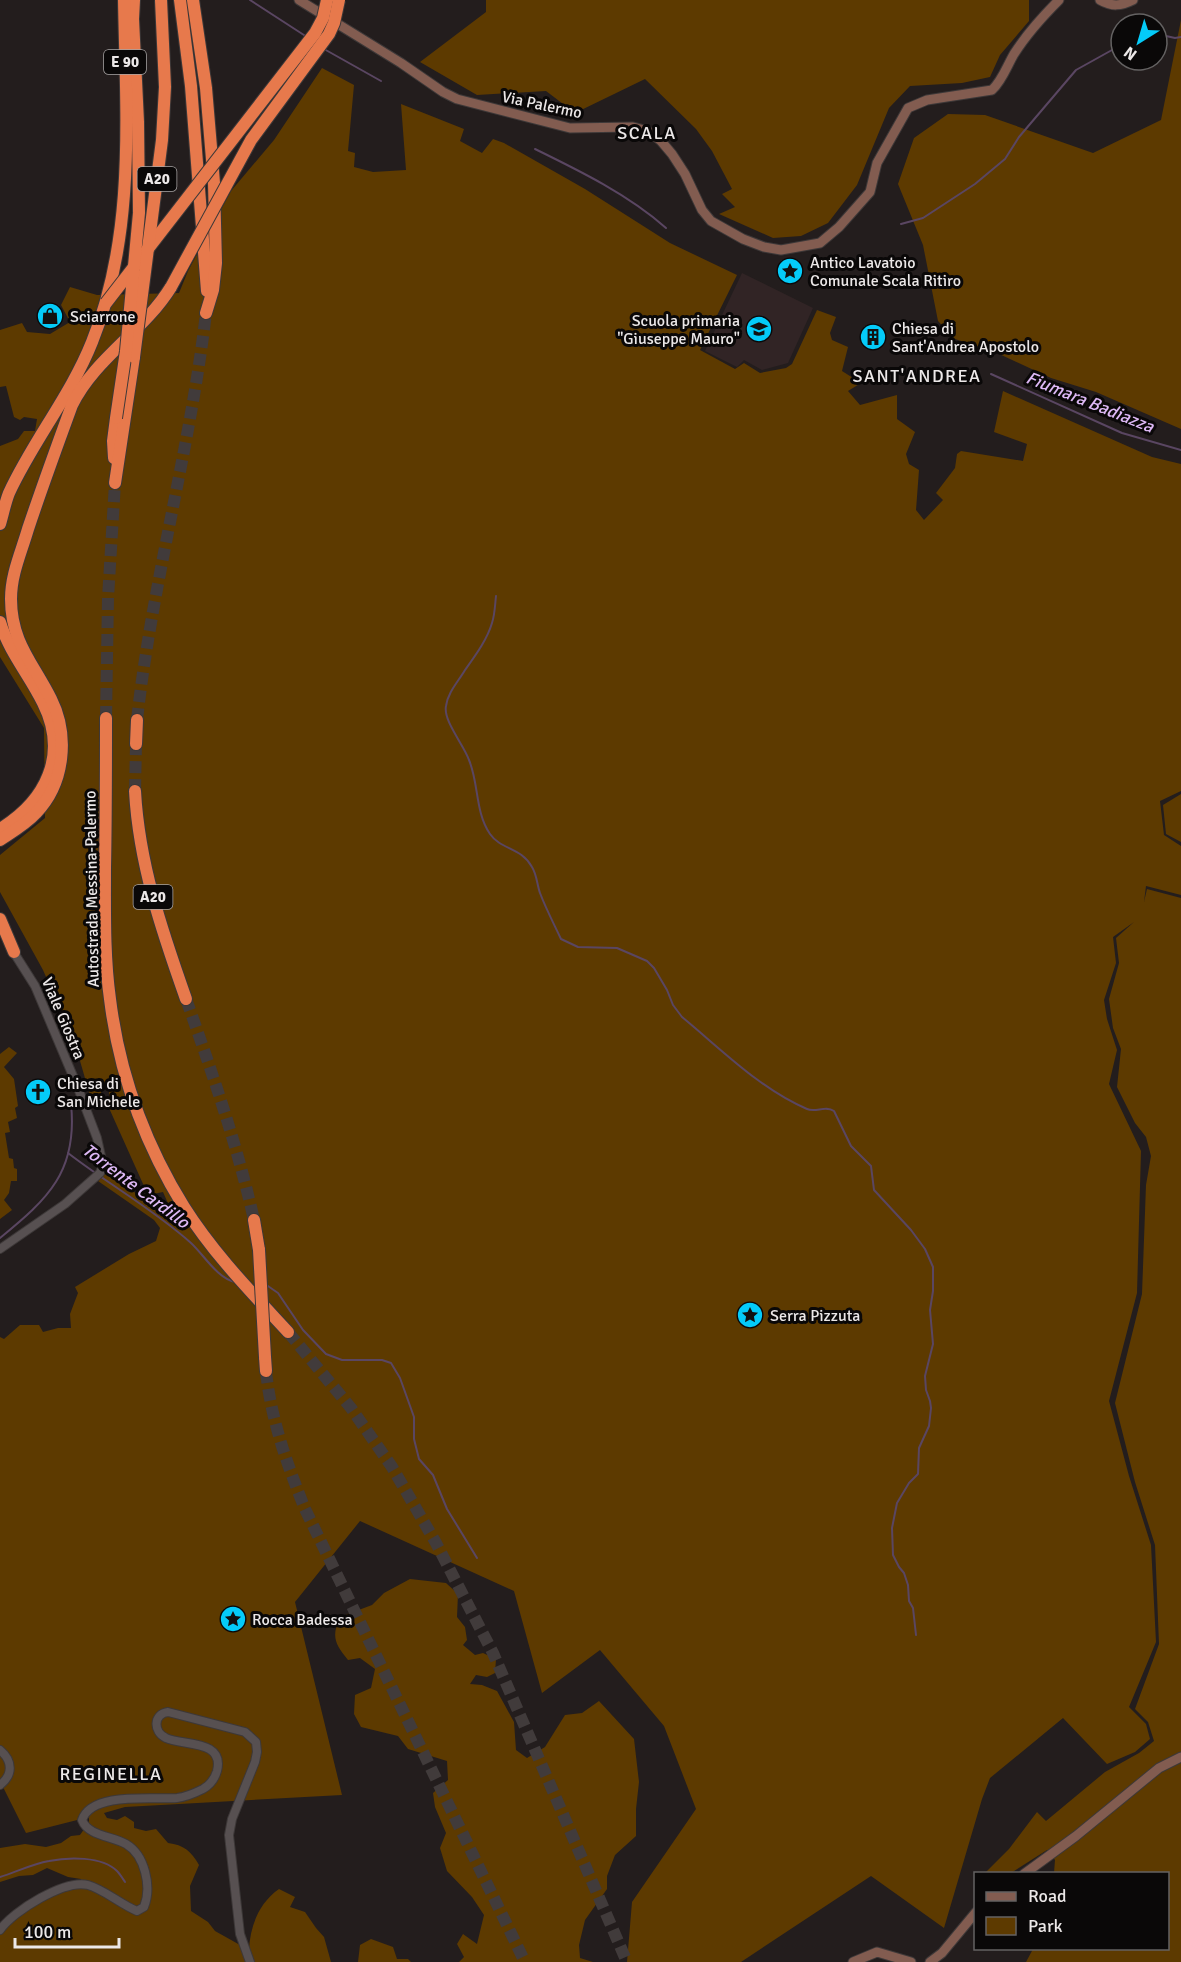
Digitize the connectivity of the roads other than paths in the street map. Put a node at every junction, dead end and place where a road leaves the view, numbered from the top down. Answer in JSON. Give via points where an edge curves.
{"nodes":[{"id":1,"x":124,"y":0,"type":"edge"},
{"id":2,"x":134,"y":0,"type":"edge"},
{"id":3,"x":161,"y":0,"type":"edge"},
{"id":4,"x":180,"y":0,"type":"edge"},
{"id":5,"x":193,"y":0,"type":"edge"},
{"id":6,"x":299,"y":0,"type":"edge"},
{"id":7,"x":327,"y":0,"type":"edge"},
{"id":8,"x":339,"y":0,"type":"edge"},
{"id":9,"x":1059,"y":0,"type":"edge"},
{"id":10,"x":1100,"y":0,"type":"edge"},
{"id":11,"x":1133,"y":0,"type":"edge"},
{"id":12,"x":210,"y":291,"type":"junction"},
{"id":13,"x":106,"y":303,"type":"junction"},
{"id":14,"x":206,"y":313,"type":"tunnel mouth"},
{"id":15,"x":121,"y":414,"type":"junction"},
{"id":16,"x":116,"y":479,"type":"tunnel mouth"},
{"id":17,"x":0,"y":524,"type":"edge"},
{"id":18,"x":0,"y":622,"type":"edge"},
{"id":19,"x":34,"y":679,"type":"junction"},
{"id":20,"x":106,"y":718,"type":"tunnel mouth"},
{"id":21,"x":137,"y":720,"type":"tunnel mouth"},
{"id":22,"x":136,"y":744,"type":"tunnel mouth"},
{"id":23,"x":135,"y":791,"type":"tunnel mouth"},
{"id":24,"x":0,"y":829,"type":"edge"},
{"id":25,"x":0,"y":840,"type":"edge"},
{"id":26,"x":0,"y":919,"type":"edge"},
{"id":27,"x":0,"y":931,"type":"edge"},
{"id":28,"x":14,"y":952,"type":"junction"},
{"id":29,"x":186,"y":999,"type":"tunnel mouth"},
{"id":30,"x":254,"y":1220,"type":"tunnel mouth"},
{"id":31,"x":0,"y":1249,"type":"edge"},
{"id":32,"x":288,"y":1332,"type":"tunnel mouth"},
{"id":33,"x":266,"y":1371,"type":"tunnel mouth"},
{"id":34,"x":0,"y":1750,"type":"edge"},
{"id":35,"x":1181,"y":1757,"type":"edge"},
{"id":36,"x":0,"y":1785,"type":"edge"},
{"id":37,"x":1027,"y":1872,"type":"edge"},
{"id":38,"x":974,"y":1913,"type":"edge"},
{"id":39,"x":0,"y":1930,"type":"edge"},
{"id":40,"x":250,"y":1962,"type":"edge"},
{"id":41,"x":853,"y":1962,"type":"edge"},
{"id":42,"x":911,"y":1962,"type":"edge"},
{"id":43,"x":930,"y":1962,"type":"edge"}],
"edges":[{"from":1,"to":13,"type":"highway","number":"E 90","via":[[127,162],[123,212]]},
{"from":2,"to":15,"type":"highway","bridge":true,"via":[[140,213]]},
{"from":3,"to":15,"type":"highway","number":"A20","bridge":true,"via":[[165,87],[162,140],[130,384]]},
{"from":4,"to":12,"type":"highway","number":"A20","bridge":true},
{"from":5,"to":12,"type":"highway","bridge":true,"via":[[213,154],[216,263]]},
{"from":6,"to":9,"type":"main road","name":"Via Palermo","via":[[457,99],[570,128],[648,131],[672,154],[707,218],[764,247],[786,250],[824,241],[868,195],[877,163],[906,109],[927,100],[992,90],[1027,36]]},
{"from":7,"to":13,"type":"highway","bridge":true,"via":[[315,33]]},
{"from":8,"to":19,"type":"highway","bridge":true,"via":[[329,34],[250,140],[171,287],[145,322],[93,373],[72,405],[14,572],[14,626]]},
{"from":10,"to":11,"type":"main road","via":[[1119,6]]},
{"from":12,"to":14,"type":"highway","number":"A20"},
{"from":13,"to":17,"type":"highway","via":[[85,358],[9,494]]},
{"from":15,"to":16,"type":"highway"},
{"from":18,"to":19,"type":"highway","via":[[10,648]]},
{"from":19,"to":24,"type":"highway","via":[[50,720],[52,762],[35,801]]},
{"from":19,"to":25,"type":"highway","via":[[51,699],[59,720],[61,763],[50,794],[38,811]]},
{"from":20,"to":32,"type":"highway","name":"Autostrada Messina-Palermo","via":[[107,976],[123,1065],[137,1110],[171,1185],[208,1242]]},
{"from":21,"to":22,"type":"highway"},
{"from":23,"to":29,"type":"highway","number":"A20","via":[[146,869]]},
{"from":26,"to":28,"type":"highway"},
{"from":27,"to":28,"type":"street","name":"Viale Giostra"},
{"from":28,"to":31,"type":"street","name":"Viale Giostra","via":[[34,986],[78,1088],[104,1165],[65,1204]]},
{"from":30,"to":33,"type":"highway","bridge":true},
{"from":34,"to":36,"type":"street","via":[[10,1769]]},
{"from":35,"to":37,"type":"main road","via":[[1159,1768]]},
{"from":38,"to":43,"type":"main road"},
{"from":39,"to":40,"type":"street","via":[[11,1916],[72,1884],[88,1885],[133,1909],[142,1909],[148,1883],[134,1852],[123,1843],[90,1830],[83,1817],[106,1803],[184,1797],[212,1782],[218,1766],[212,1751],[196,1743],[169,1739],[158,1731],[158,1718],[168,1712],[245,1732],[256,1742],[256,1756],[232,1819],[229,1840],[240,1935]]},
{"from":41,"to":42,"type":"main road","via":[[877,1952]]}]}
